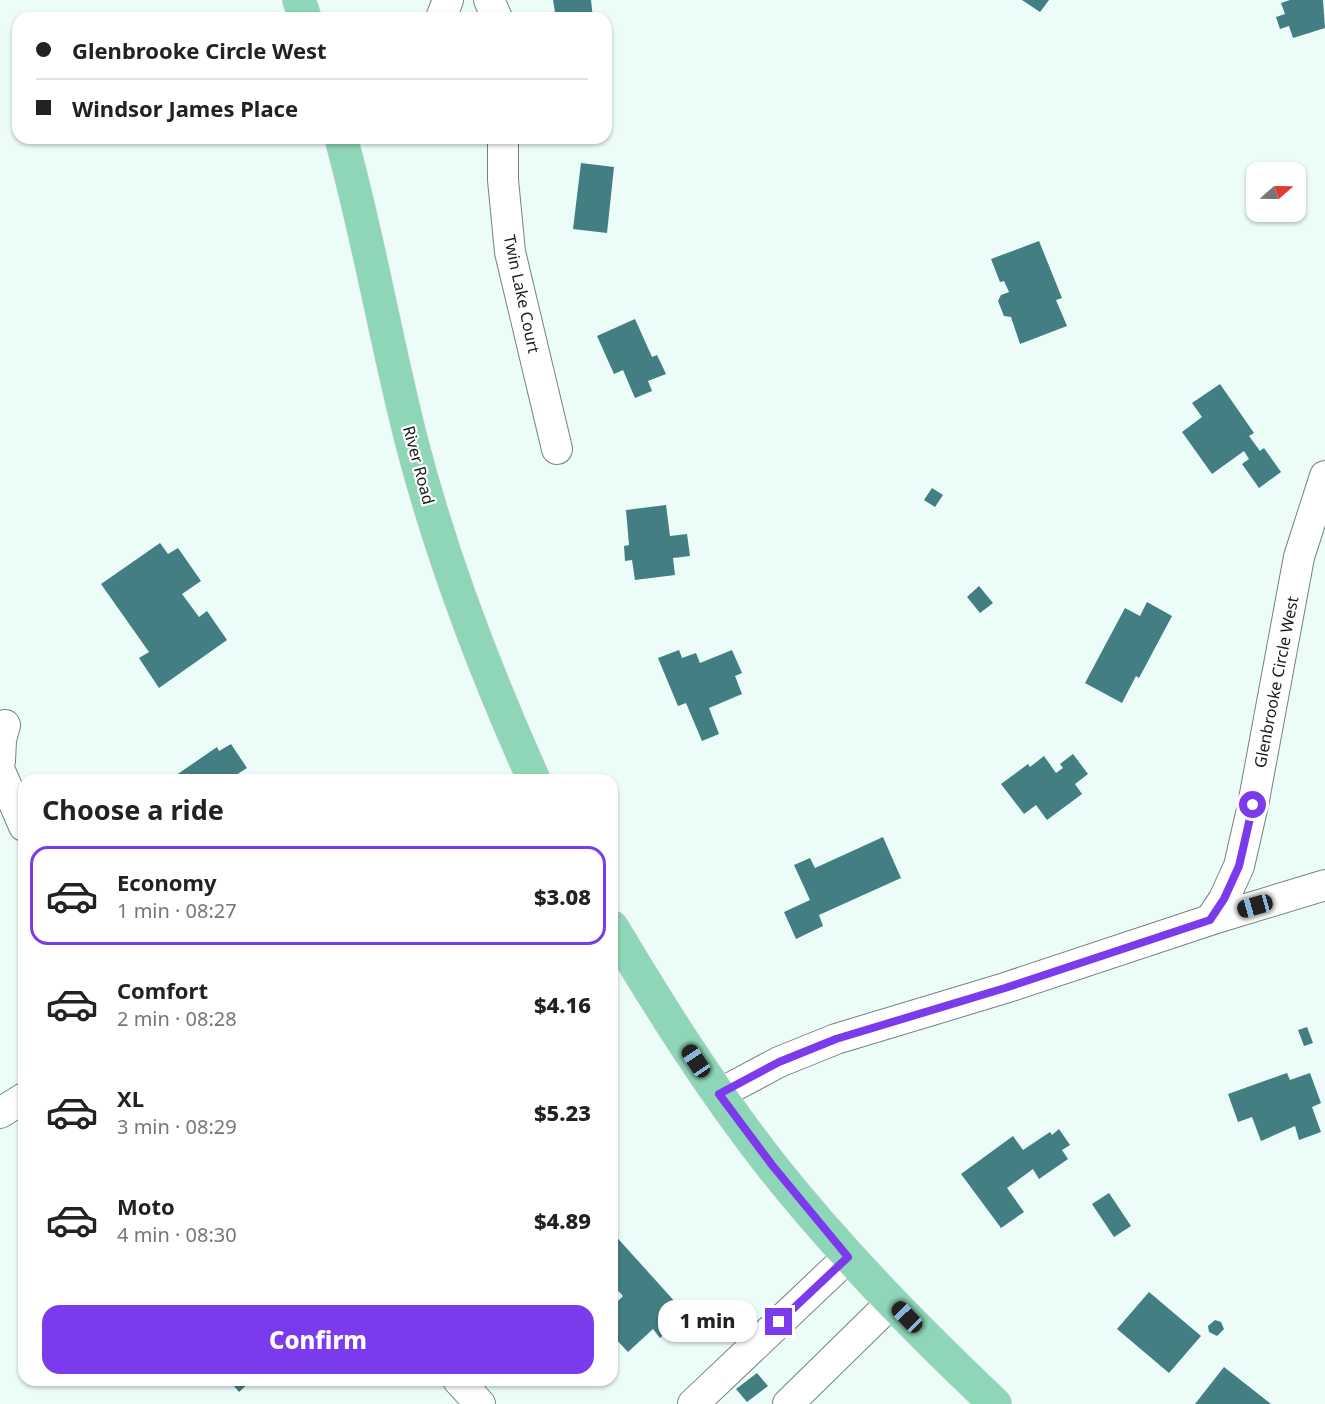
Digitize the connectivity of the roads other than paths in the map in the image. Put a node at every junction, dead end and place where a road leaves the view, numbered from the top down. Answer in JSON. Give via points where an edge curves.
{"nodes":[{"id":1,"x":343,"y":144,"type":"edge"},
{"id":2,"x":503,"y":144,"type":"edge"},
{"id":3,"x":557,"y":448,"type":"dead end"},
{"id":4,"x":1325,"y":476,"type":"edge"},
{"id":5,"x":5,"y":725,"type":"dead end"},
{"id":6,"x":0,"y":761,"type":"edge"},
{"id":7,"x":0,"y":771,"type":"edge"},
{"id":8,"x":531,"y":774,"type":"edge"},
{"id":9,"x":18,"y":812,"type":"edge"},
{"id":10,"x":1325,"y":885,"type":"edge"},
{"id":11,"x":1210,"y":920,"type":"junction"},
{"id":12,"x":618,"y":937,"type":"edge"},
{"id":13,"x":719,"y":1094,"type":"junction"},
{"id":14,"x":18,"y":1102,"type":"edge"},
{"id":15,"x":0,"y":1113,"type":"edge"},
{"id":16,"x":848,"y":1257,"type":"junction"},
{"id":17,"x":892,"y":1302,"type":"junction"},
{"id":18,"x":464,"y":1386,"type":"edge"},
{"id":19,"x":480,"y":1404,"type":"edge"},
{"id":20,"x":693,"y":1404,"type":"edge"},
{"id":21,"x":789,"y":1404,"type":"edge"},
{"id":22,"x":995,"y":1404,"type":"edge"}],
"edges":[{"from":1,"to":8,"type":"main road","name":"River Road","via":[[404,411],[436,528],[475,639]]},
{"from":2,"to":3,"type":"street","name":"Twin Lake Court","via":[[510,252]]},
{"from":4,"to":11,"type":"street","name":"Glenbrooke Circle West","via":[[1299,557],[1239,866]]},
{"from":5,"to":6,"type":"street"},
{"from":7,"to":9,"type":"street"},
{"from":10,"to":11,"type":"street"},
{"from":11,"to":13,"type":"street","via":[[836,1039],[788,1058]]},
{"from":12,"to":13,"type":"main road"},
{"from":13,"to":16,"type":"main road"},
{"from":14,"to":15,"type":"street"},
{"from":16,"to":17,"type":"main road"},
{"from":16,"to":20,"type":"street"},
{"from":17,"to":21,"type":"street"},
{"from":17,"to":22,"type":"main road"},
{"from":18,"to":19,"type":"street"}]}
